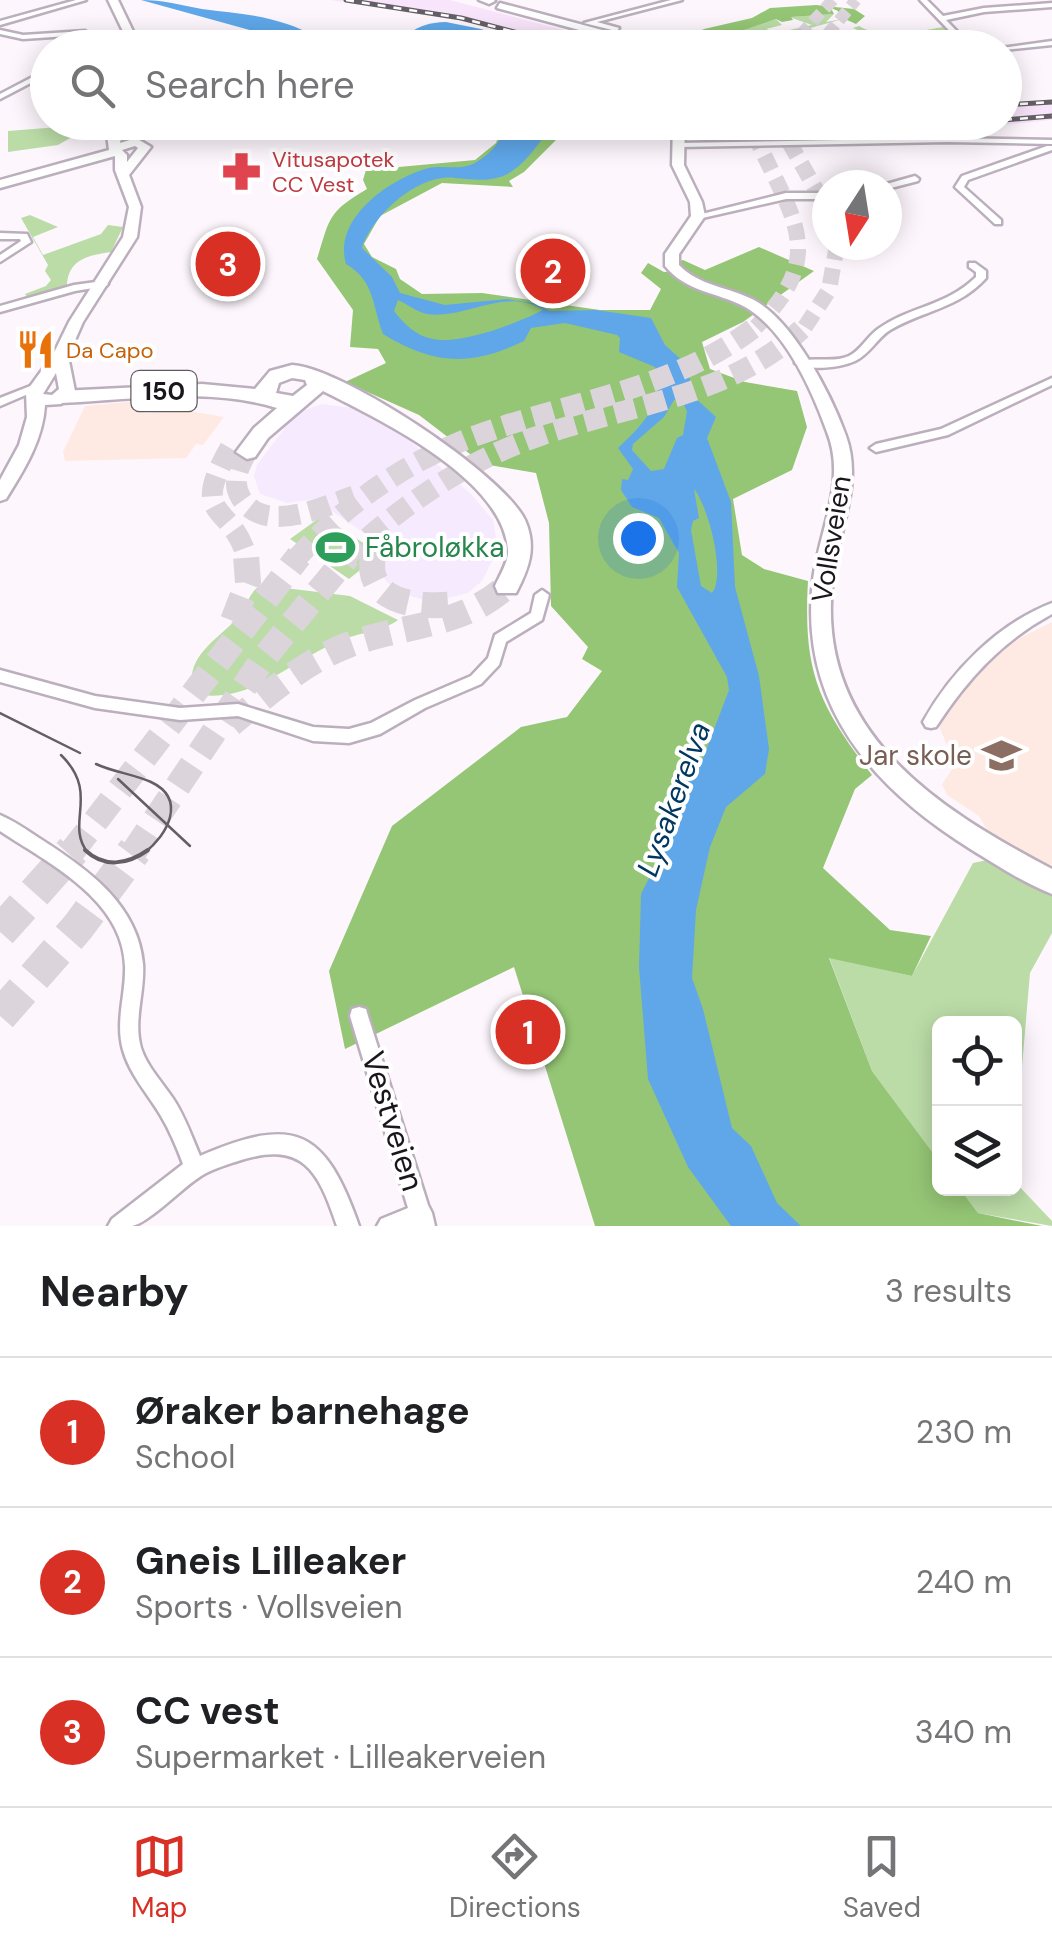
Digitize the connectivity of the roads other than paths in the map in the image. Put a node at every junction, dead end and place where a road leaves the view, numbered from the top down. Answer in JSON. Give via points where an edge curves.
{"nodes":[{"id":1,"x":83,"y":0,"type":"edge"},
{"id":2,"x":680,"y":0,"type":"edge"},
{"id":3,"x":922,"y":0,"type":"edge"},
{"id":4,"x":491,"y":2,"type":"edge"},
{"id":5,"x":512,"y":2,"type":"edge"},
{"id":6,"x":117,"y":3,"type":"edge"},
{"id":7,"x":1052,"y":5,"type":"edge"},
{"id":8,"x":526,"y":14,"type":"junction"},
{"id":9,"x":940,"y":19,"type":"junction"},
{"id":10,"x":0,"y":23,"type":"edge"},
{"id":11,"x":128,"y":30,"type":"edge"},
{"id":12,"x":592,"y":30,"type":"edge"},
{"id":13,"x":616,"y":30,"type":"edge"},
{"id":14,"x":951,"y":30,"type":"edge"},
{"id":15,"x":0,"y":32,"type":"edge"},
{"id":16,"x":30,"y":37,"type":"edge"},
{"id":17,"x":1052,"y":43,"type":"edge"},
{"id":18,"x":1022,"y":46,"type":"edge"},
{"id":19,"x":30,"y":81,"type":"edge"},
{"id":20,"x":0,"y":97,"type":"edge"},
{"id":21,"x":115,"y":140,"type":"edge"},
{"id":22,"x":130,"y":140,"type":"edge"},
{"id":23,"x":679,"y":140,"type":"edge"},
{"id":24,"x":679,"y":145,"type":"junction"},
{"id":25,"x":1049,"y":145,"type":"edge"},
{"id":26,"x":136,"y":148,"type":"junction"},
{"id":27,"x":118,"y":151,"type":"junction"},
{"id":28,"x":124,"y":174,"type":"junction"},
{"id":29,"x":915,"y":179,"type":"dead end"},
{"id":30,"x":902,"y":182,"type":"edge"},
{"id":31,"x":0,"y":184,"type":"edge"},
{"id":32,"x":812,"y":196,"type":"edge"},
{"id":33,"x":698,"y":216,"type":"junction"},
{"id":34,"x":998,"y":222,"type":"dead end"},
{"id":35,"x":0,"y":236,"type":"edge"},
{"id":36,"x":0,"y":259,"type":"edge"},
{"id":37,"x":972,"y":266,"type":"dead end"},
{"id":38,"x":103,"y":284,"type":"junction"},
{"id":39,"x":0,"y":309,"type":"edge"},
{"id":40,"x":800,"y":364,"type":"junction"},
{"id":41,"x":1052,"y":381,"type":"edge"},
{"id":42,"x":269,"y":390,"type":"junction"},
{"id":43,"x":49,"y":391,"type":"junction"},
{"id":44,"x":315,"y":393,"type":"junction"},
{"id":45,"x":2,"y":401,"type":"edge"},
{"id":46,"x":876,"y":448,"type":"dead end"},
{"id":47,"x":0,"y":494,"type":"edge"},
{"id":48,"x":500,"y":584,"type":"dead end"},
{"id":49,"x":542,"y":595,"type":"dead end"},
{"id":50,"x":1052,"y":608,"type":"edge"},
{"id":51,"x":0,"y":676,"type":"edge"},
{"id":52,"x":931,"y":722,"type":"dead end"},
{"id":53,"x":0,"y":822,"type":"edge"},
{"id":54,"x":1052,"y":882,"type":"edge"},
{"id":55,"x":359,"y":1016,"type":"dead end"},
{"id":56,"x":195,"y":1168,"type":"junction"},
{"id":57,"x":423,"y":1219,"type":"edge"},
{"id":58,"x":120,"y":1226,"type":"edge"},
{"id":59,"x":348,"y":1226,"type":"edge"},
{"id":60,"x":388,"y":1226,"type":"edge"}],
"edges":[{"from":1,"to":10,"type":"street"},
{"from":2,"to":13,"type":"street","via":[[587,22]]},
{"from":3,"to":9,"type":"street"},
{"from":4,"to":5,"type":"main road"},
{"from":4,"to":8,"type":"main road"},
{"from":5,"to":8,"type":"main road"},
{"from":6,"to":11,"type":"main road"},
{"from":7,"to":9,"type":"street"},
{"from":8,"to":12,"type":"main road"},
{"from":9,"to":14,"type":"street"},
{"from":15,"to":16,"type":"street"},
{"from":17,"to":18,"type":"street"},
{"from":19,"to":20,"type":"street"},
{"from":21,"to":27,"type":"main road"},
{"from":22,"to":26,"type":"main road"},
{"from":23,"to":24,"type":"main road"},
{"from":24,"to":25,"type":"street"},
{"from":24,"to":33,"type":"main road","via":[[680,171]]},
{"from":25,"to":34,"type":"street","via":[[965,178],[958,187]]},
{"from":26,"to":27,"type":"main road"},
{"from":26,"to":28,"type":"main road"},
{"from":27,"to":28,"type":"main road"},
{"from":27,"to":31,"type":"main road"},
{"from":28,"to":38,"type":"main road","via":[[136,217]]},
{"from":29,"to":30,"type":"street"},
{"from":32,"to":33,"type":"street"},
{"from":33,"to":40,"type":"main road","name":"Vollsveien","via":[[672,254],[674,270],[770,317]]},
{"from":35,"to":36,"type":"street","via":[[24,236],[26,242]]},
{"from":37,"to":40,"type":"street","via":[[981,278],[969,292],[884,329],[858,356]]},
{"from":38,"to":39,"type":"street"},
{"from":38,"to":43,"type":"main road","via":[[76,322]]},
{"from":40,"to":54,"type":"main road","name":"Vollsveien","via":[[842,450],[819,614],[836,694],[868,749],[915,798],[975,842]]},
{"from":41,"to":46,"type":"street","via":[[944,432]]},
{"from":42,"to":43,"type":"highway","number":"150"},
{"from":42,"to":44,"type":"highway","number":"150"},
{"from":42,"to":44,"type":"highway","number":"150","via":[[295,371]]},
{"from":42,"to":44,"type":"highway","via":[[239,450]]},
{"from":43,"to":45,"type":"street"},
{"from":43,"to":47,"type":"main road"},
{"from":44,"to":48,"type":"highway","via":[[388,418],[461,480],[506,536]]},
{"from":49,"to":51,"type":"street","via":[[537,616],[500,639],[494,661],[476,680],[375,730],[349,736],[313,734],[238,710],[180,714],[94,702]]},
{"from":50,"to":52,"type":"street","via":[[959,676]]},
{"from":53,"to":56,"type":"street","via":[[100,895],[126,928],[134,956],[132,1052]]},
{"from":55,"to":57,"type":"street","name":"Vestveien"},
{"from":56,"to":58,"type":"street"},
{"from":56,"to":59,"type":"street","via":[[236,1149],[294,1145],[331,1177]]},
{"from":57,"to":60,"type":"street"}]}
